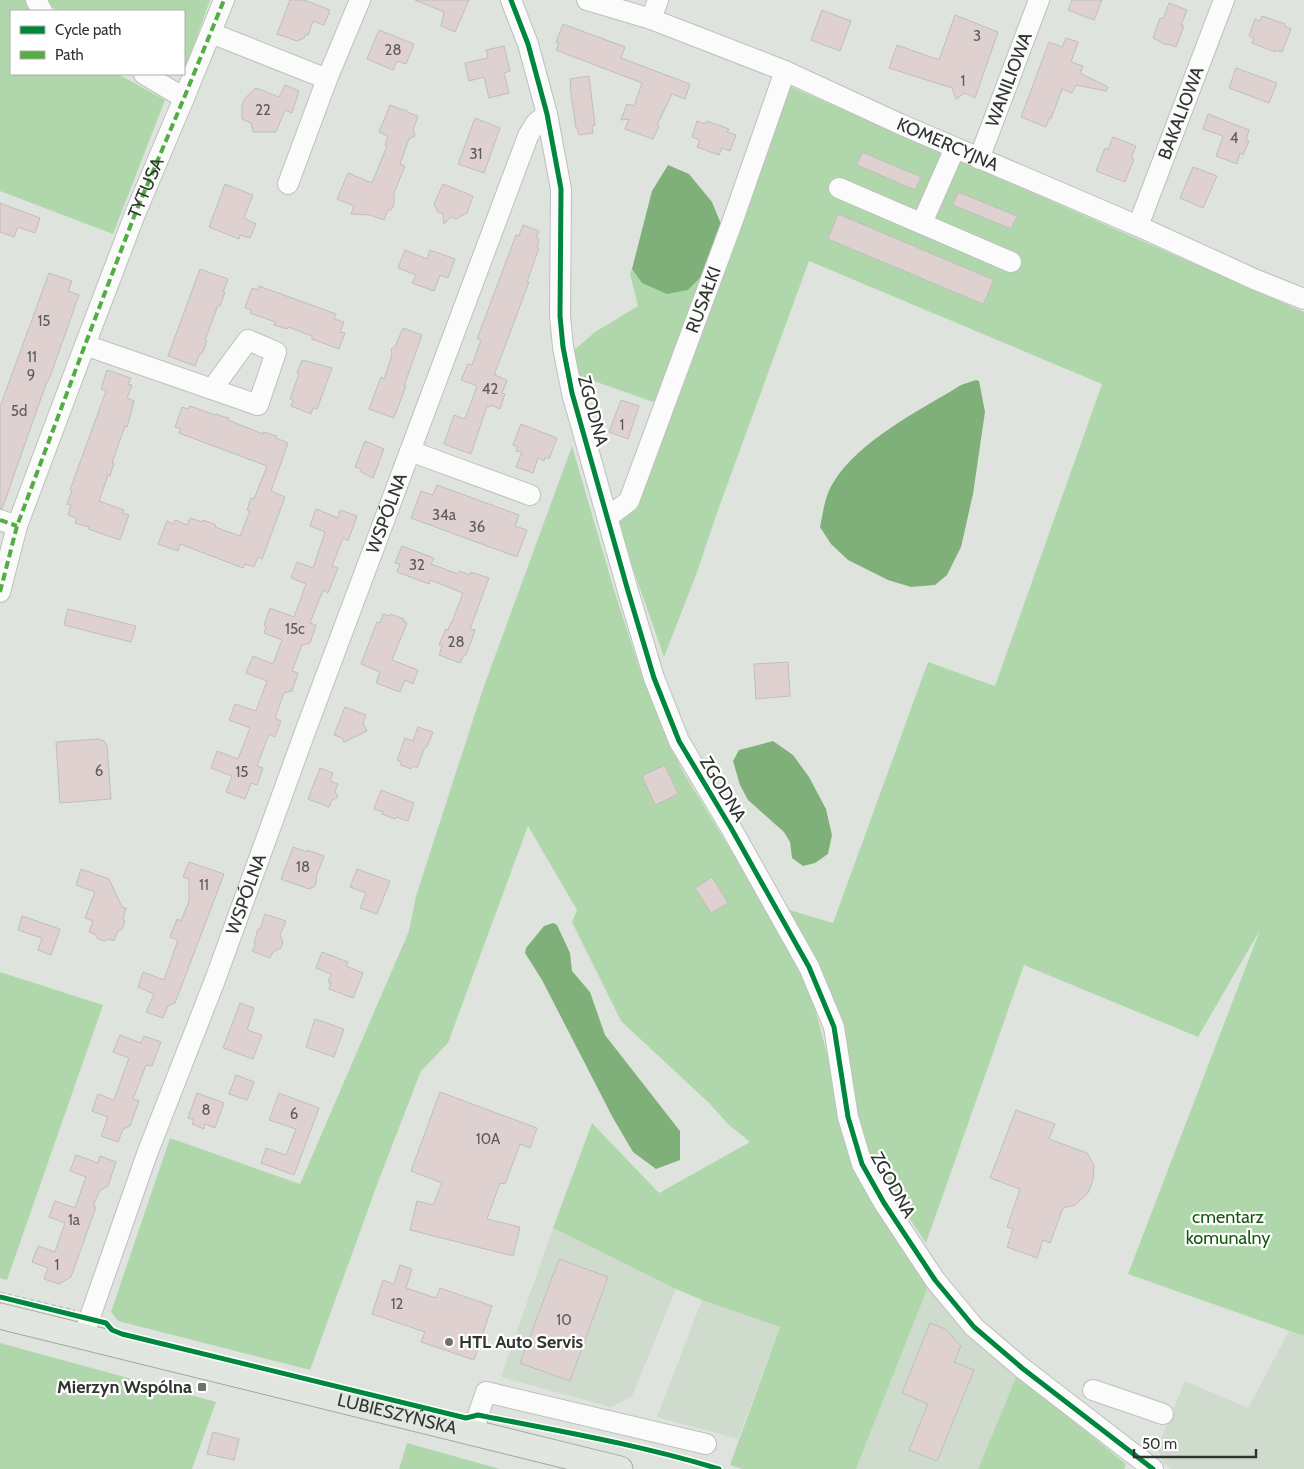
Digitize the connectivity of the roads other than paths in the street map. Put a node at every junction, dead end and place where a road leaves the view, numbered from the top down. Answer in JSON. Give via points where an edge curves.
{"nodes":[{"id":1,"x":224,"y":0,"type":"edge"},
{"id":2,"x":360,"y":0,"type":"edge"},
{"id":3,"x":511,"y":0,"type":"edge"},
{"id":4,"x":586,"y":0,"type":"edge"},
{"id":5,"x":658,"y":0,"type":"edge"},
{"id":6,"x":1039,"y":0,"type":"edge"},
{"id":7,"x":1224,"y":0,"type":"edge"},
{"id":8,"x":651,"y":19,"type":"junction"},
{"id":9,"x":211,"y":33,"type":"junction"},
{"id":10,"x":785,"y":71,"type":"junction"},
{"id":11,"x":146,"y":75,"type":"edge"},
{"id":12,"x":327,"y":80,"type":"junction"},
{"id":13,"x":184,"y":98,"type":"junction"},
{"id":14,"x":547,"y":114,"type":"junction"},
{"id":15,"x":955,"y":148,"type":"junction"},
{"id":16,"x":979,"y":159,"type":"junction"},
{"id":17,"x":288,"y":184,"type":"dead end"},
{"id":18,"x":839,"y":188,"type":"dead end"},
{"id":19,"x":922,"y":224,"type":"junction"},
{"id":20,"x":1138,"y":226,"type":"junction"},
{"id":21,"x":1011,"y":262,"type":"dead end"},
{"id":22,"x":1304,"y":299,"type":"edge"},
{"id":23,"x":85,"y":345,"type":"junction"},
{"id":24,"x":212,"y":390,"type":"dead end"},
{"id":25,"x":410,"y":450,"type":"junction"},
{"id":26,"x":530,"y":495,"type":"dead end"},
{"id":27,"x":608,"y":517,"type":"junction"},
{"id":28,"x":9,"y":523,"type":"edge"},
{"id":29,"x":0,"y":592,"type":"edge"},
{"id":30,"x":0,"y":1316,"type":"edge"},
{"id":31,"x":86,"y":1328,"type":"junction"},
{"id":32,"x":1093,"y":1390,"type":"dead end"},
{"id":33,"x":1162,"y":1414,"type":"dead end"},
{"id":34,"x":474,"y":1433,"type":"junction"},
{"id":35,"x":706,"y":1444,"type":"dead end"},
{"id":36,"x":620,"y":1469,"type":"edge"},
{"id":37,"x":1153,"y":1469,"type":"edge"}],
"edges":[{"from":1,"to":9,"type":"street","name":"TYTUSA"},
{"from":2,"to":12,"type":"street"},
{"from":3,"to":14,"type":"street","name":"ZGODNA","via":[[528,44]]},
{"from":4,"to":8,"type":"street","name":"KOMERCYJNA"},
{"from":5,"to":8,"type":"street"},
{"from":6,"to":16,"type":"street","name":"WANILIOWA"},
{"from":7,"to":20,"type":"street","name":"BAKALIOWA"},
{"from":8,"to":10,"type":"street","name":"KOMERCYJNA"},
{"from":9,"to":12,"type":"street"},
{"from":9,"to":13,"type":"street","name":"TYTUSA"},
{"from":10,"to":15,"type":"street","name":"KOMERCYJNA"},
{"from":10,"to":27,"type":"street","name":"RUSAŁKI","via":[[629,501]]},
{"from":11,"to":13,"type":"street"},
{"from":12,"to":17,"type":"street"},
{"from":13,"to":23,"type":"street","name":"TYTUSA","via":[[134,214]]},
{"from":14,"to":25,"type":"street","name":"WSPÓLNA","via":[[528,136]]},
{"from":14,"to":27,"type":"street","name":"ZGODNA","via":[[561,189],[560,316],[563,347],[572,393]]},
{"from":15,"to":16,"type":"street","name":"KOMERCYJNA"},
{"from":15,"to":19,"type":"street"},
{"from":16,"to":20,"type":"street","name":"KOMERCYJNA"},
{"from":18,"to":19,"type":"street"},
{"from":19,"to":21,"type":"street"},
{"from":20,"to":22,"type":"street","name":"KOMERCYJNA"},
{"from":23,"to":24,"type":"street"},
{"from":23,"to":28,"type":"street","name":"TYTUSA"},
{"from":25,"to":26,"type":"street","name":"WSPÓLNA"},
{"from":25,"to":31,"type":"street","name":"WSPÓLNA","via":[[215,980],[147,1154]]},
{"from":27,"to":37,"type":"street","name":"ZGODNA","via":[[654,678],[679,741],[810,967],[834,1027],[848,1117],[862,1164],[935,1280],[974,1327]]},
{"from":28,"to":29,"type":"street","name":"TYTUSA"},
{"from":30,"to":31,"type":"main road","name":"LUBIESZYŃSKA"},
{"from":31,"to":34,"type":"main road","name":"LUBIESZYŃSKA"},
{"from":32,"to":33,"type":"street"},
{"from":34,"to":35,"type":"street","via":[[486,1392]]},
{"from":34,"to":36,"type":"main road","name":"LUBIESZYŃSKA"}]}
